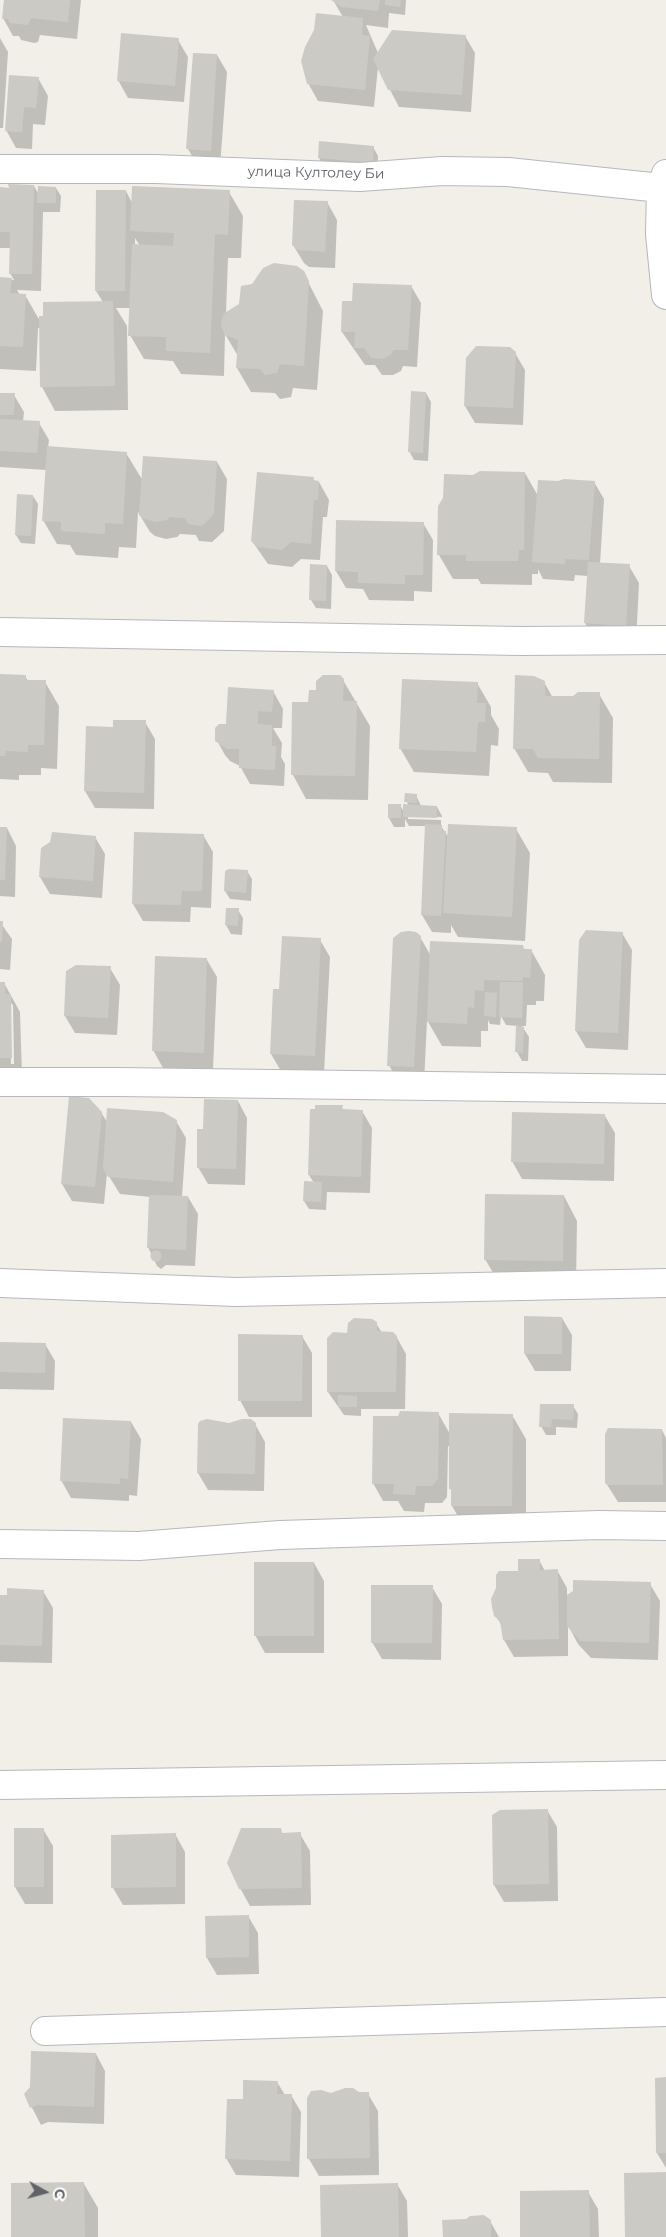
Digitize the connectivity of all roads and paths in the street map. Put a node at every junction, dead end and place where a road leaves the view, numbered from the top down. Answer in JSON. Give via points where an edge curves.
{"nodes":[{"id":1,"x":0,"y":169,"type":"edge"},
{"id":2,"x":664,"y":181,"type":"edge"},
{"id":3,"x":666,"y":295,"type":"edge"},
{"id":4,"x":0,"y":632,"type":"edge"},
{"id":5,"x":666,"y":640,"type":"edge"},
{"id":6,"x":0,"y":1082,"type":"edge"},
{"id":7,"x":666,"y":1089,"type":"edge"},
{"id":8,"x":0,"y":1283,"type":"edge"},
{"id":9,"x":666,"y":1283,"type":"edge"},
{"id":10,"x":666,"y":1526,"type":"edge"},
{"id":11,"x":0,"y":1544,"type":"edge"},
{"id":12,"x":666,"y":1776,"type":"edge"},
{"id":13,"x":0,"y":1785,"type":"edge"},
{"id":14,"x":666,"y":2012,"type":"edge"},
{"id":15,"x":45,"y":2031,"type":"dead end"}],
"edges":[{"from":1,"to":2,"type":"street","name":"улица Култолеу Би","via":[[156,169],[360,177],[442,171],[508,172]]},
{"from":2,"to":3,"type":"street","via":[[660,234]]},
{"from":4,"to":5,"type":"street","via":[[521,641]]},
{"from":6,"to":7,"type":"street"},
{"from":8,"to":9,"type":"street","via":[[236,1292]]},
{"from":10,"to":11,"type":"street","via":[[599,1525],[280,1535],[139,1546]]},
{"from":12,"to":13,"type":"street"},
{"from":14,"to":15,"type":"street"}]}
